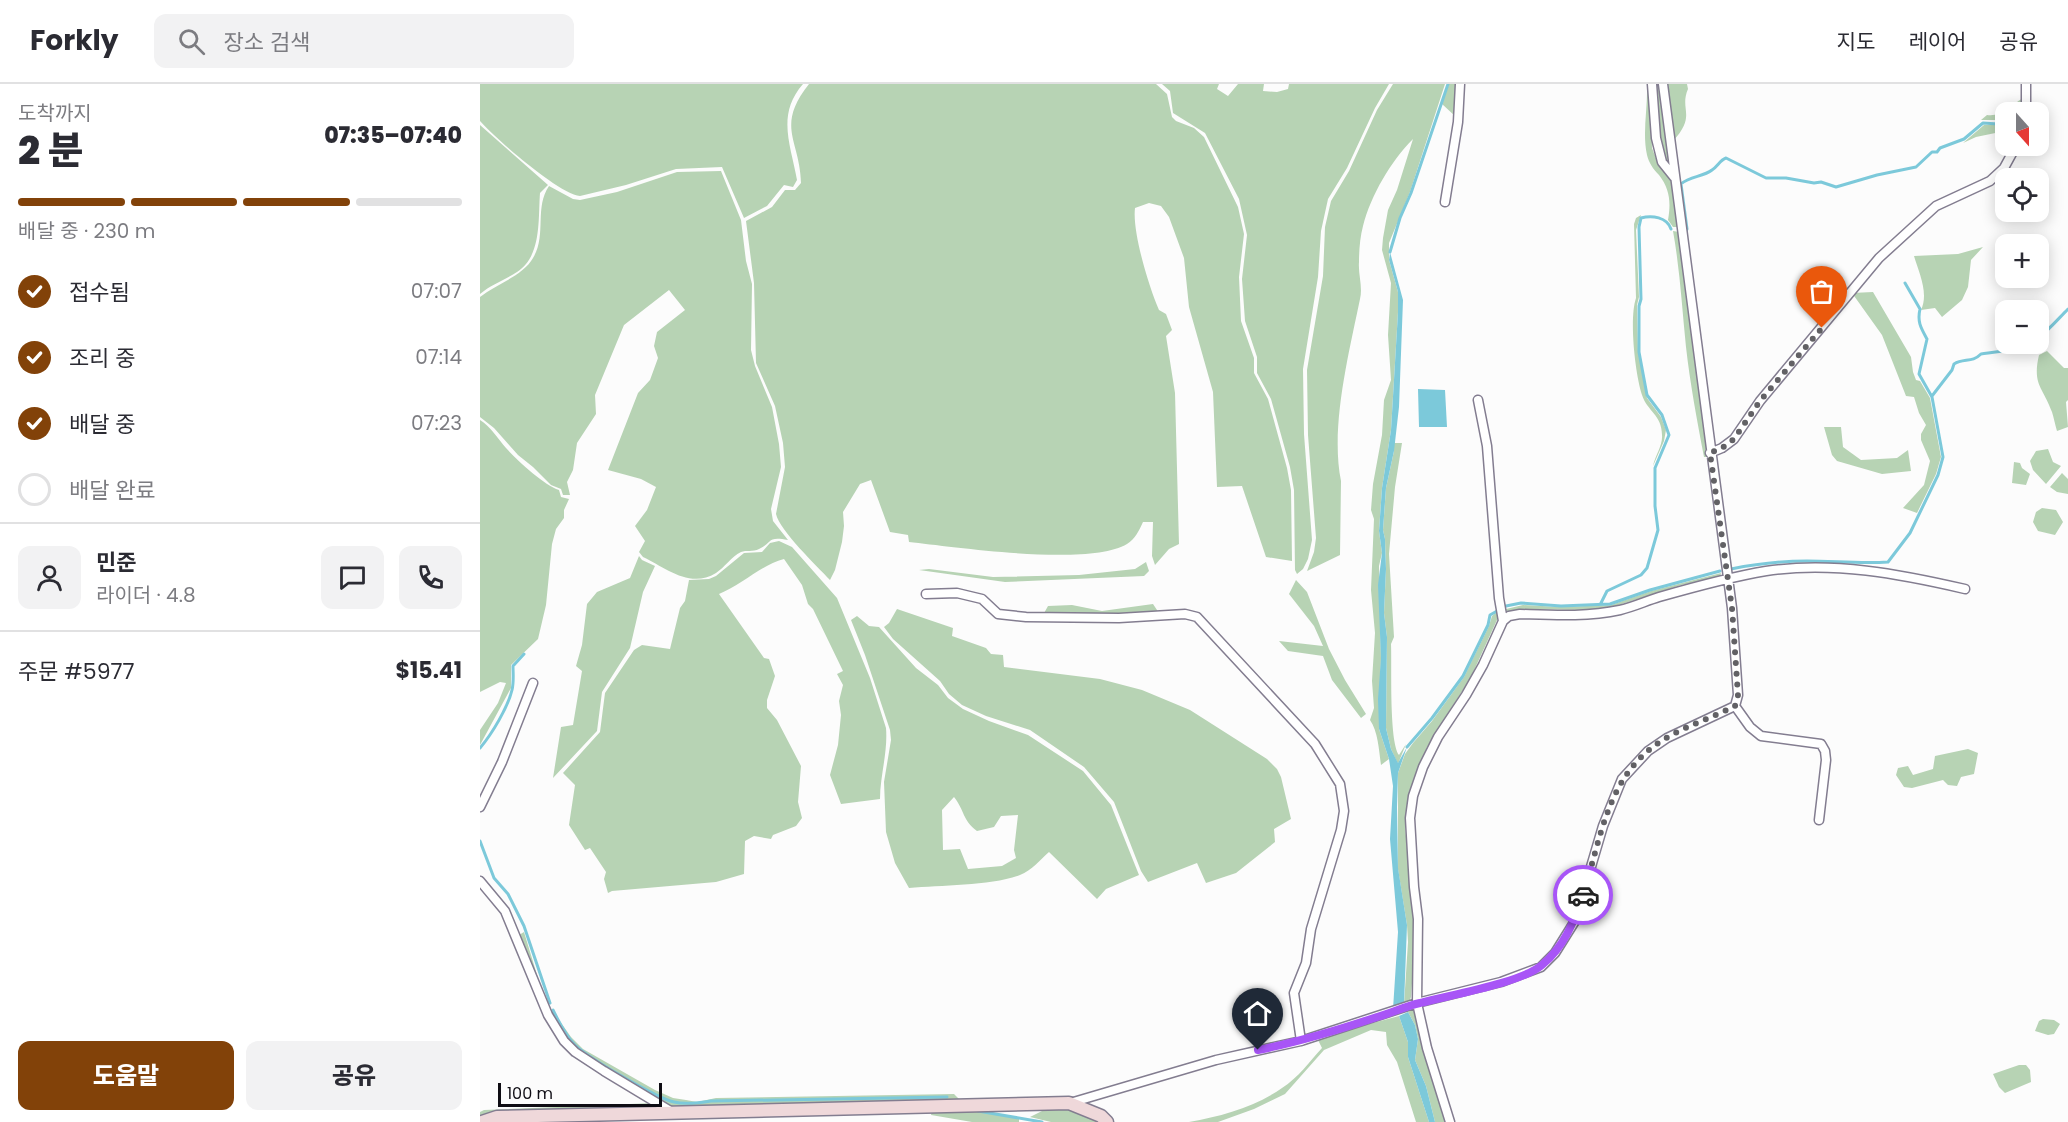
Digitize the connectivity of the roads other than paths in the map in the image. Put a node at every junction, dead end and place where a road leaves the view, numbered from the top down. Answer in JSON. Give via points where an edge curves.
{"nodes":[{"id":1,"x":1460,"y":84,"type":"edge"},
{"id":2,"x":1652,"y":84,"type":"edge"},
{"id":3,"x":1663,"y":84,"type":"edge"},
{"id":4,"x":2026,"y":84,"type":"edge"},
{"id":5,"x":2026,"y":102,"type":"edge"},
{"id":6,"x":2011,"y":156,"type":"edge"},
{"id":7,"x":1674,"y":177,"type":"junction"},
{"id":8,"x":1445,"y":202,"type":"dead end"},
{"id":9,"x":1478,"y":400,"type":"dead end"},
{"id":10,"x":1710,"y":453,"type":"junction"},
{"id":11,"x":1727,"y":579,"type":"junction"},
{"id":12,"x":1965,"y":589,"type":"dead end"},
{"id":13,"x":926,"y":594,"type":"dead end"},
{"id":14,"x":1503,"y":621,"type":"junction"},
{"id":15,"x":533,"y":683,"type":"dead end"},
{"id":16,"x":1735,"y":706,"type":"junction"},
{"id":17,"x":480,"y":807,"type":"edge"},
{"id":18,"x":1819,"y":820,"type":"dead end"},
{"id":19,"x":480,"y":881,"type":"edge"},
{"id":20,"x":1417,"y":1004,"type":"junction"},
{"id":21,"x":1301,"y":1041,"type":"junction"},
{"id":22,"x":1069,"y":1103,"type":"junction"},
{"id":23,"x":672,"y":1112,"type":"junction"},
{"id":24,"x":745,"y":1116,"type":"edge"},
{"id":25,"x":482,"y":1122,"type":"edge"},
{"id":26,"x":1107,"y":1122,"type":"edge"},
{"id":27,"x":1450,"y":1122,"type":"edge"}],
"edges":[{"from":1,"to":8,"type":"street"},
{"from":2,"to":7,"type":"street","via":[[1656,138],[1662,162]]},
{"from":3,"to":7,"type":"street"},
{"from":4,"to":5,"type":"street"},
{"from":6,"to":10,"type":"street","via":[[1990,181],[1936,206],[1879,258],[1760,401],[1734,439]]},
{"from":7,"to":10,"type":"street"},
{"from":9,"to":14,"type":"street","via":[[1487,446]]},
{"from":10,"to":11,"type":"street"},
{"from":11,"to":12,"type":"street","via":[[1768,571],[1824,568],[1903,575]]},
{"from":11,"to":14,"type":"street","via":[[1623,610],[1520,614]]},
{"from":11,"to":16,"type":"street","via":[[1738,687]]},
{"from":13,"to":21,"type":"street","via":[[957,593],[982,599],[998,614],[1026,617],[1197,617],[1315,744],[1340,783],[1344,811],[1311,929],[1306,963],[1294,993]]},
{"from":14,"to":20,"type":"street","via":[[1466,695],[1437,737],[1413,796],[1410,818],[1418,920]]},
{"from":15,"to":17,"type":"street"},
{"from":16,"to":18,"type":"street","via":[[1761,736],[1821,744],[1826,760]]},
{"from":16,"to":20,"type":"street","via":[[1667,738],[1648,751],[1622,779],[1603,826],[1575,921],[1541,967]]},
{"from":19,"to":23,"type":"street","via":[[505,911],[548,1015],[564,1041],[575,1052]]},
{"from":20,"to":21,"type":"street"},
{"from":20,"to":27,"type":"street"},
{"from":21,"to":22,"type":"street","via":[[1216,1060]]},
{"from":22,"to":24,"type":"street"},
{"from":22,"to":26,"type":"street"},
{"from":23,"to":24,"type":"street"},
{"from":23,"to":25,"type":"street","via":[[497,1117]]}]}
